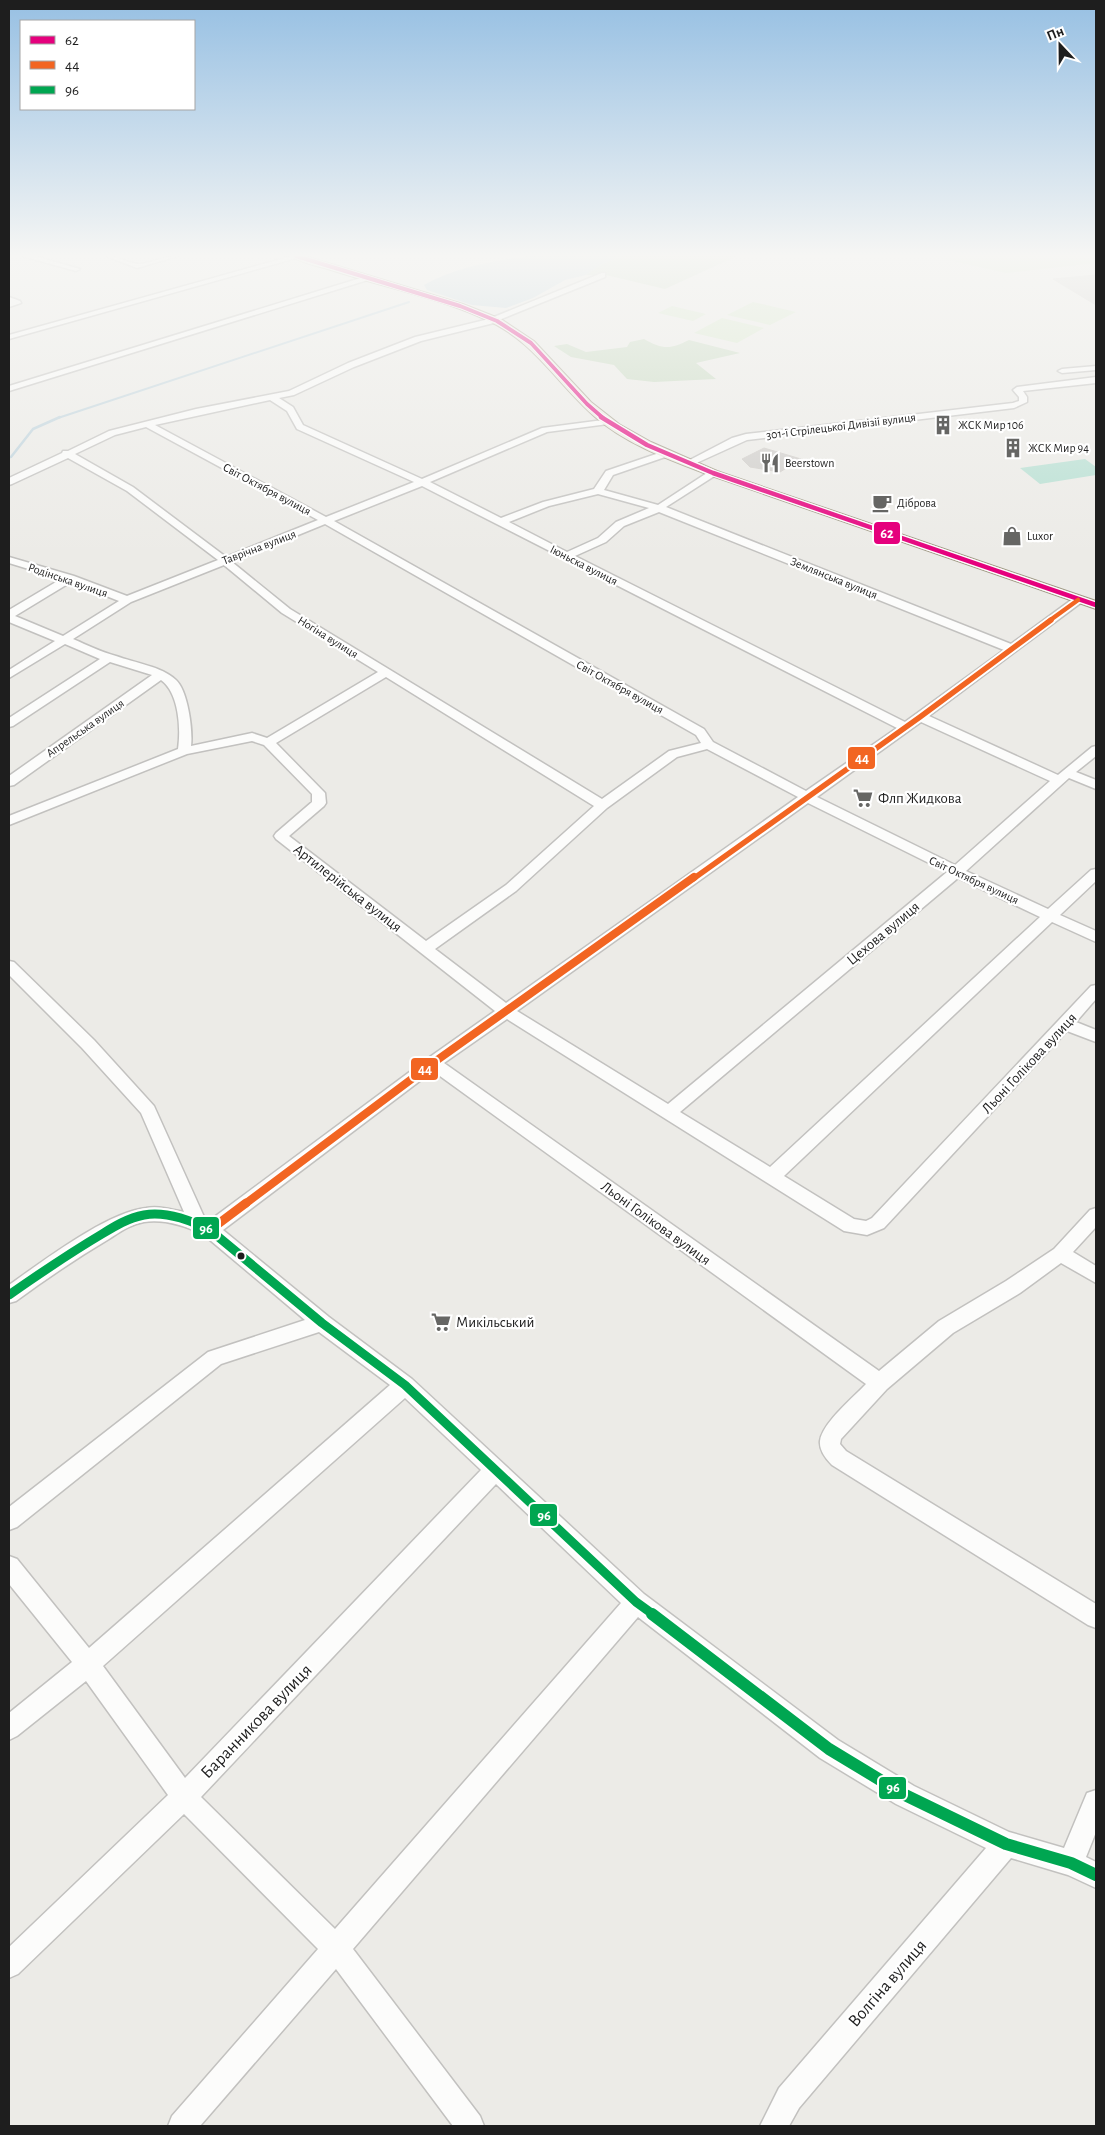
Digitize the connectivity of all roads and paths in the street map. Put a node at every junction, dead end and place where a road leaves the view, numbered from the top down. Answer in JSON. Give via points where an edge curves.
{"nodes":[{"id":1,"x":118,"y":356,"type":"edge"},
{"id":2,"x":375,"y":356,"type":"edge"},
{"id":3,"x":543,"y":356,"type":"edge"},
{"id":4,"x":1096,"y":368,"type":"edge"},
{"id":5,"x":1096,"y":380,"type":"edge"},
{"id":6,"x":1076,"y":382,"type":"junction"},
{"id":7,"x":9,"y":389,"type":"edge"},
{"id":8,"x":271,"y":396,"type":"junction"},
{"id":9,"x":608,"y":421,"type":"junction"},
{"id":10,"x":148,"y":425,"type":"junction"},
{"id":11,"x":66,"y":453,"type":"junction"},
{"id":12,"x":665,"y":454,"type":"junction"},
{"id":13,"x":689,"y":463,"type":"junction"},
{"id":14,"x":714,"y":473,"type":"junction"},
{"id":15,"x":9,"y":482,"type":"edge"},
{"id":16,"x":422,"y":482,"type":"junction"},
{"id":17,"x":598,"y":491,"type":"junction"},
{"id":18,"x":659,"y":508,"type":"junction"},
{"id":19,"x":326,"y":521,"type":"junction"},
{"id":20,"x":501,"y":522,"type":"junction"},
{"id":21,"x":566,"y":556,"type":"junction"},
{"id":22,"x":224,"y":560,"type":"junction"},
{"id":23,"x":14,"y":561,"type":"edge"},
{"id":24,"x":9,"y":569,"type":"edge"},
{"id":25,"x":70,"y":578,"type":"junction"},
{"id":26,"x":127,"y":600,"type":"junction"},
{"id":27,"x":1078,"y":600,"type":"junction"},
{"id":28,"x":1096,"y":605,"type":"edge"},
{"id":29,"x":9,"y":616,"type":"edge"},
{"id":30,"x":66,"y":641,"type":"junction"},
{"id":31,"x":1010,"y":648,"type":"junction"},
{"id":32,"x":109,"y":658,"type":"junction"},
{"id":33,"x":385,"y":673,"type":"junction"},
{"id":34,"x":161,"y":674,"type":"junction"},
{"id":35,"x":9,"y":675,"type":"edge"},
{"id":36,"x":920,"y":716,"type":"junction"},
{"id":37,"x":9,"y":723,"type":"edge"},
{"id":38,"x":904,"y":727,"type":"junction"},
{"id":39,"x":268,"y":742,"type":"junction"},
{"id":40,"x":709,"y":745,"type":"junction"},
{"id":41,"x":1096,"y":750,"type":"edge"},
{"id":42,"x":184,"y":751,"type":"junction"},
{"id":43,"x":1063,"y":776,"type":"junction"},
{"id":44,"x":9,"y":782,"type":"edge"},
{"id":45,"x":1096,"y":785,"type":"edge"},
{"id":46,"x":805,"y":797,"type":"junction"},
{"id":47,"x":602,"y":805,"type":"junction"},
{"id":48,"x":9,"y":821,"type":"edge"},
{"id":49,"x":956,"y":872,"type":"junction"},
{"id":50,"x":1096,"y":873,"type":"edge"},
{"id":51,"x":1050,"y":916,"type":"junction"},
{"id":52,"x":1096,"y":937,"type":"edge"},
{"id":53,"x":426,"y":948,"type":"junction"},
{"id":54,"x":9,"y":966,"type":"edge"},
{"id":55,"x":1096,"y":990,"type":"edge"},
{"id":56,"x":506,"y":1011,"type":"junction"},
{"id":57,"x":1066,"y":1024,"type":"junction"},
{"id":58,"x":1096,"y":1036,"type":"edge"},
{"id":59,"x":433,"y":1063,"type":"junction"},
{"id":60,"x":668,"y":1113,"type":"junction"},
{"id":61,"x":771,"y":1177,"type":"junction"},
{"id":62,"x":1096,"y":1215,"type":"edge"},
{"id":63,"x":204,"y":1226,"type":"junction"},
{"id":64,"x":1060,"y":1254,"type":"junction"},
{"id":65,"x":1096,"y":1274,"type":"edge"},
{"id":66,"x":9,"y":1295,"type":"edge"},
{"id":67,"x":322,"y":1322,"type":"junction"},
{"id":68,"x":880,"y":1382,"type":"junction"},
{"id":69,"x":405,"y":1385,"type":"junction"},
{"id":70,"x":496,"y":1469,"type":"junction"},
{"id":71,"x":9,"y":1520,"type":"edge"},
{"id":72,"x":9,"y":1567,"type":"edge"},
{"id":73,"x":636,"y":1602,"type":"junction"},
{"id":74,"x":1096,"y":1617,"type":"edge"},
{"id":75,"x":88,"y":1664,"type":"junction"},
{"id":76,"x":9,"y":1728,"type":"edge"},
{"id":77,"x":184,"y":1797,"type":"junction"},
{"id":78,"x":1096,"y":1802,"type":"edge"},
{"id":79,"x":1006,"y":1844,"type":"junction"},
{"id":80,"x":1071,"y":1863,"type":"junction"},
{"id":81,"x":1096,"y":1875,"type":"edge"},
{"id":82,"x":337,"y":1949,"type":"junction"},
{"id":83,"x":9,"y":1965,"type":"edge"},
{"id":84,"x":182,"y":2126,"type":"edge"},
{"id":85,"x":470,"y":2126,"type":"edge"},
{"id":86,"x":774,"y":2126,"type":"edge"}],
"edges":[{"from":1,"to":7,"type":"street"},
{"from":2,"to":8,"type":"street","via":[[291,393]]},
{"from":3,"to":9,"type":"main road","via":[[587,404]]},
{"from":4,"to":6,"type":"street","via":[[1062,371]]},
{"from":5,"to":6,"type":"street","name":"301-ї Стрілецької Дивізії вулиця"},
{"from":6,"to":13,"type":"street","name":"301-ї Стрілецької Дивізії вулиця","via":[[1017,390],[1023,402],[1014,405],[741,439]]},
{"from":8,"to":10,"type":"street"},
{"from":8,"to":16,"type":"street","name":"Iюньска вулиця","via":[[290,408],[300,427]]},
{"from":9,"to":12,"type":"main road"},
{"from":9,"to":16,"type":"street","name":"Таврічна вулиця","via":[[545,430]]},
{"from":10,"to":11,"type":"street","via":[[112,433]]},
{"from":10,"to":19,"type":"street","name":"Світ Октября вулиця"},
{"from":11,"to":15,"type":"street"},
{"from":11,"to":22,"type":"street","name":"Ногіна вулиця","via":[[130,489]]},
{"from":12,"to":13,"type":"main road"},
{"from":12,"to":17,"type":"street","via":[[610,473]]},
{"from":13,"to":14,"type":"main road"},
{"from":14,"to":18,"type":"street"},
{"from":14,"to":27,"type":"main road"},
{"from":16,"to":19,"type":"street","name":"Таврічна вулиця"},
{"from":16,"to":20,"type":"street","name":"Iюньска вулиця"},
{"from":17,"to":18,"type":"street","name":"Землянська вулиця"},
{"from":17,"to":20,"type":"street","name":"Землянська вулиця","via":[[546,504]]},
{"from":18,"to":21,"type":"street","via":[[620,524],[602,540]]},
{"from":18,"to":31,"type":"street","name":"Землянська вулиця"},
{"from":19,"to":22,"type":"street","name":"Таврічна вулиця"},
{"from":19,"to":40,"type":"street","name":"Світ Октября вулиця","via":[[700,732]]},
{"from":20,"to":21,"type":"street","name":"Iюньска вулиця"},
{"from":21,"to":38,"type":"street","name":"Iюньска вулиця"},
{"from":22,"to":26,"type":"street","name":"Таврічна вулиця"},
{"from":22,"to":33,"type":"street","name":"Ногіна вулиця","via":[[286,611]]},
{"from":23,"to":24,"type":"street"},
{"from":23,"to":25,"type":"street","name":"Родінська вулиця"},
{"from":25,"to":26,"type":"street","name":"Родінська вулиця"},
{"from":25,"to":29,"type":"street"},
{"from":26,"to":30,"type":"street","name":"Таврічна вулиця"},
{"from":27,"to":28,"type":"main road"},
{"from":27,"to":31,"type":"street"},
{"from":29,"to":30,"type":"street"},
{"from":30,"to":32,"type":"street"},
{"from":30,"to":35,"type":"street","name":"Таврічна вулиця"},
{"from":31,"to":36,"type":"street"},
{"from":32,"to":34,"type":"street"},
{"from":32,"to":37,"type":"street"},
{"from":33,"to":39,"type":"street"},
{"from":33,"to":47,"type":"street","name":"Ногіна вулиця"},
{"from":34,"to":42,"type":"street","via":[[173,683],[180,701],[186,735]]},
{"from":34,"to":44,"type":"street","name":"Апрельська вулиця"},
{"from":36,"to":38,"type":"street"},
{"from":36,"to":43,"type":"street"},
{"from":38,"to":46,"type":"street"},
{"from":39,"to":42,"type":"street","via":[[252,737]]},
{"from":39,"to":53,"type":"street","name":"Артилерійська вулиця","via":[[318,793],[319,803],[281,836]]},
{"from":40,"to":46,"type":"street","name":"Світ Октября вулиця"},
{"from":40,"to":47,"type":"street","via":[[673,754]]},
{"from":41,"to":43,"type":"street","name":"Цехова вулиця"},
{"from":42,"to":48,"type":"street"},
{"from":43,"to":45,"type":"street"},
{"from":43,"to":49,"type":"street","name":"Цехова вулиця"},
{"from":46,"to":49,"type":"street","name":"Світ Октября вулиця"},
{"from":46,"to":56,"type":"street"},
{"from":47,"to":53,"type":"street","via":[[511,888]]},
{"from":49,"to":51,"type":"street","name":"Світ Октября вулиця"},
{"from":49,"to":60,"type":"street","name":"Цехова вулиця"},
{"from":50,"to":51,"type":"street"},
{"from":51,"to":52,"type":"street","name":"Світ Октября вулиця"},
{"from":51,"to":61,"type":"street"},
{"from":53,"to":56,"type":"street"},
{"from":54,"to":63,"type":"street","via":[[88,1044],[148,1110]]},
{"from":55,"to":57,"type":"street","name":"Льоні Голікова вулиця"},
{"from":56,"to":59,"type":"street"},
{"from":56,"to":60,"type":"street"},
{"from":57,"to":58,"type":"street"},
{"from":57,"to":61,"type":"street","name":"Льоні Голікова вулиця","via":[[878,1223],[867,1228],[850,1226]]},
{"from":59,"to":63,"type":"street"},
{"from":59,"to":68,"type":"street","name":"Льоні Голікова вулиця"},
{"from":60,"to":61,"type":"street"},
{"from":62,"to":64,"type":"street"},
{"from":63,"to":66,"type":"street","via":[[164,1216],[145,1215],[125,1221],[73,1250]]},
{"from":63,"to":67,"type":"street"},
{"from":64,"to":65,"type":"street"},
{"from":64,"to":68,"type":"street","via":[[946,1327]]},
{"from":67,"to":69,"type":"street"},
{"from":67,"to":71,"type":"street","via":[[216,1358]]},
{"from":68,"to":74,"type":"street","via":[[833,1433],[831,1448],[839,1458]]},
{"from":69,"to":70,"type":"street"},
{"from":69,"to":75,"type":"street"},
{"from":70,"to":73,"type":"street"},
{"from":70,"to":77,"type":"street","name":"Баранникова вулиця"},
{"from":72,"to":75,"type":"street"},
{"from":73,"to":79,"type":"street","via":[[829,1749],[905,1794]]},
{"from":73,"to":82,"type":"street"},
{"from":75,"to":76,"type":"street"},
{"from":75,"to":77,"type":"street"},
{"from":77,"to":82,"type":"street"},
{"from":77,"to":83,"type":"street","name":"Баранникова вулиця"},
{"from":78,"to":80,"type":"street"},
{"from":79,"to":80,"type":"street"},
{"from":79,"to":86,"type":"street","name":"Волгіна вулиця","via":[[789,2098]]},
{"from":80,"to":81,"type":"street"},
{"from":82,"to":84,"type":"street"},
{"from":82,"to":85,"type":"street"}]}
